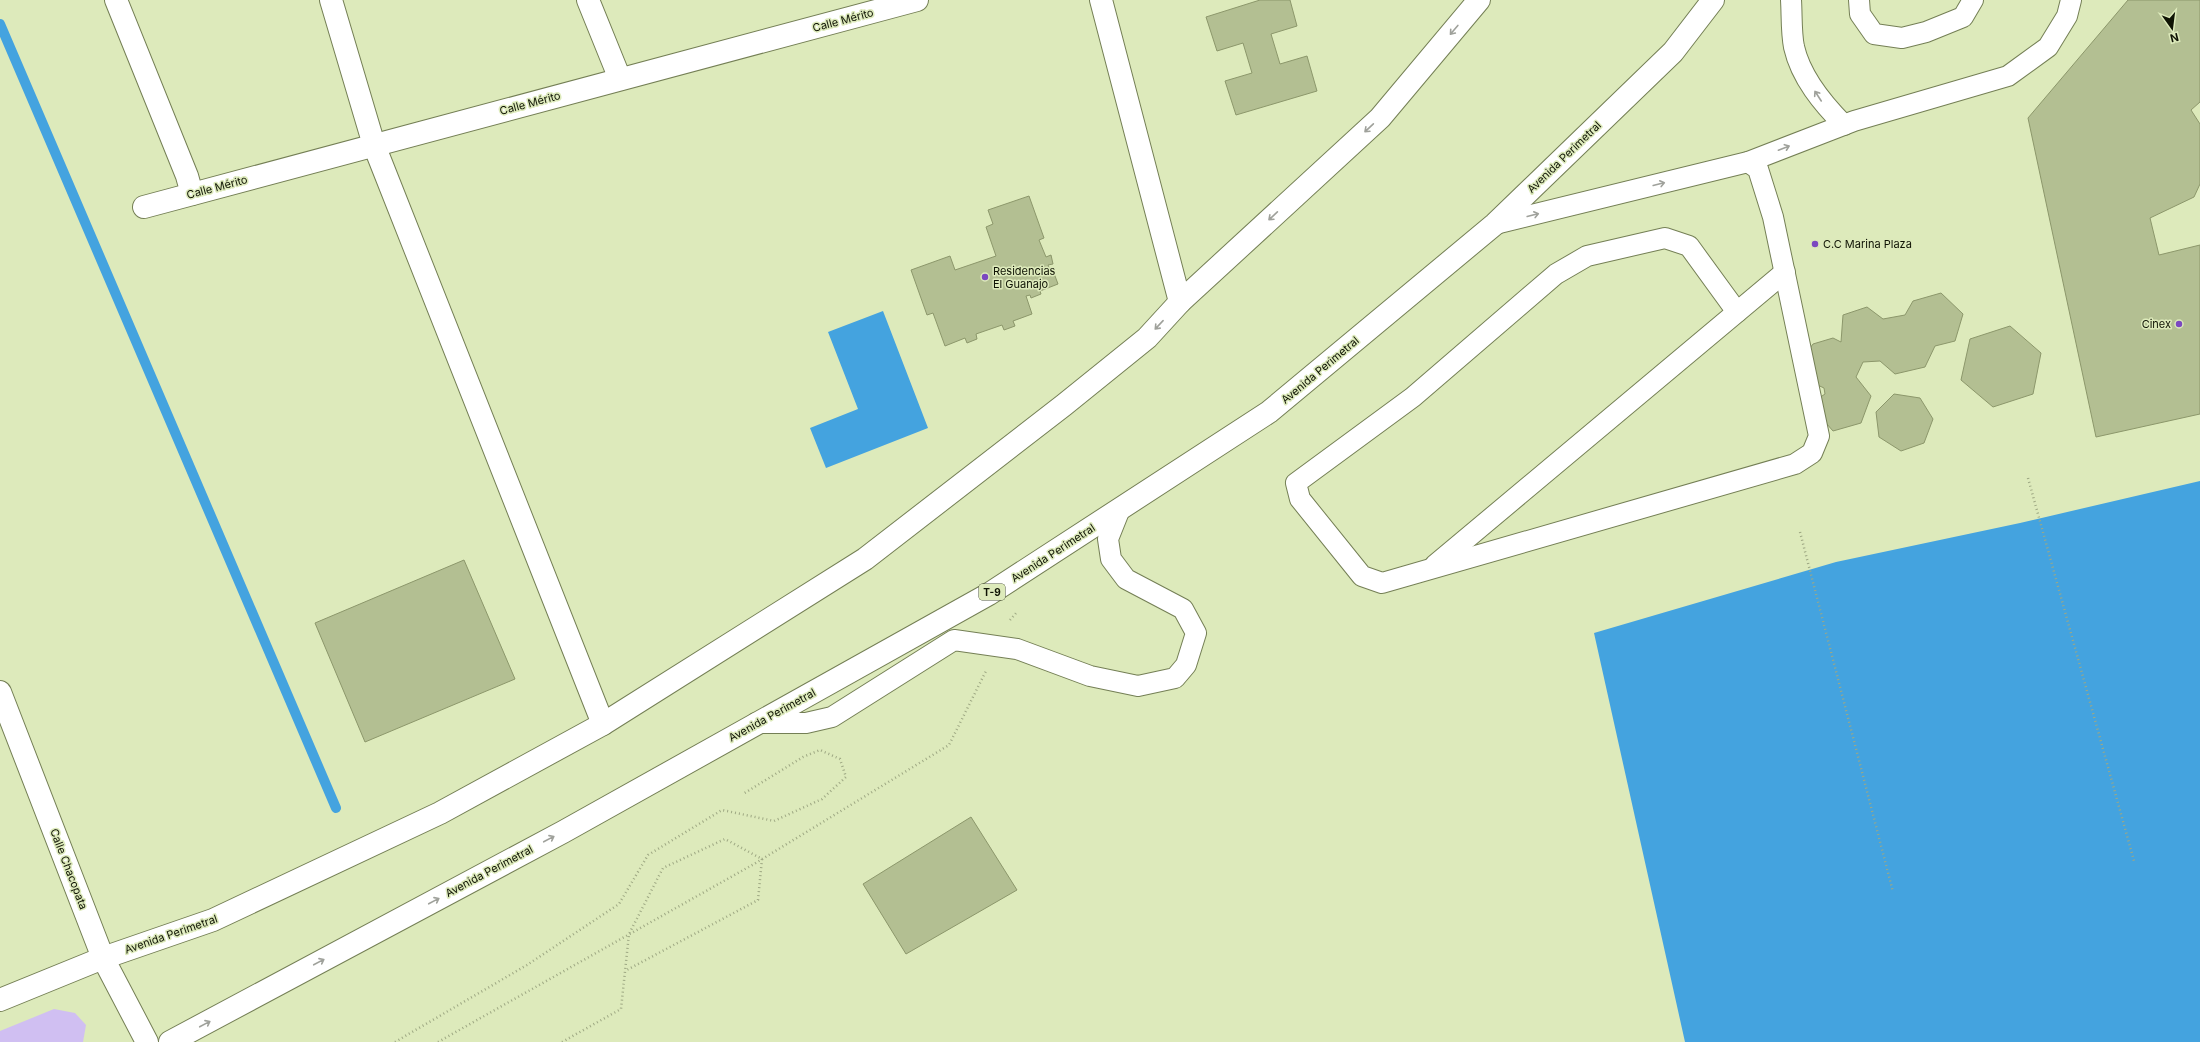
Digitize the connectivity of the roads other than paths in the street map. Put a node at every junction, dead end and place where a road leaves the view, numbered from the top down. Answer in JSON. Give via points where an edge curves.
{"nodes":[{"id":1,"x":116,"y":0,"type":"edge"},
{"id":2,"x":331,"y":0,"type":"edge"},
{"id":3,"x":588,"y":0,"type":"edge"},
{"id":4,"x":917,"y":0,"type":"edge"},
{"id":5,"x":1101,"y":0,"type":"edge"},
{"id":6,"x":1479,"y":0,"type":"edge"},
{"id":7,"x":1713,"y":0,"type":"edge"},
{"id":8,"x":1791,"y":0,"type":"edge"},
{"id":9,"x":1859,"y":0,"type":"edge"},
{"id":10,"x":1973,"y":0,"type":"edge"},
{"id":11,"x":2071,"y":0,"type":"edge"},
{"id":12,"x":620,"y":79,"type":"junction"},
{"id":13,"x":1844,"y":125,"type":"junction"},
{"id":14,"x":374,"y":145,"type":"junction"},
{"id":15,"x":1748,"y":162,"type":"junction"},
{"id":16,"x":192,"y":194,"type":"junction"},
{"id":17,"x":144,"y":207,"type":"dead end"},
{"id":18,"x":1495,"y":224,"type":"junction"},
{"id":19,"x":1785,"y":272,"type":"junction"},
{"id":20,"x":1180,"y":302,"type":"junction"},
{"id":21,"x":1737,"y":312,"type":"junction"},
{"id":22,"x":1120,"y":509,"type":"junction"},
{"id":23,"x":1428,"y":570,"type":"junction"},
{"id":24,"x":0,"y":692,"type":"edge"},
{"id":25,"x":756,"y":723,"type":"junction"},
{"id":26,"x":603,"y":724,"type":"junction"},
{"id":27,"x":103,"y":958,"type":"junction"},
{"id":28,"x":0,"y":1000,"type":"edge"},
{"id":29,"x":147,"y":1042,"type":"edge"},
{"id":30,"x":170,"y":1042,"type":"edge"}],
"edges":[{"from":1,"to":16,"type":"main road"},
{"from":2,"to":14,"type":"main road"},
{"from":3,"to":12,"type":"main road"},
{"from":4,"to":12,"type":"main road","name":"Calle Mérito"},
{"from":5,"to":20,"type":"main road"},
{"from":6,"to":20,"type":"main road","name":"Avenida Perimetral","one_way":true,"via":[[1380,118]]},
{"from":7,"to":18,"type":"main road","name":"Avenida Perimetral","number":"T-9","via":[[1673,52]]},
{"from":13,"to":8,"type":"lane","one_way":true,"via":[[1824,105],[1807,79],[1794,47]]},
{"from":9,"to":10,"type":"lane","via":[[1860,14],[1874,34],[1902,38],[1926,32],[1963,17]]},
{"from":11,"to":13,"type":"lane","via":[[2067,16],[2048,47],[2008,76]]},
{"from":12,"to":14,"type":"main road","name":"Calle Mérito"},
{"from":15,"to":13,"type":"lane","one_way":true},
{"from":14,"to":16,"type":"main road","name":"Calle Mérito"},
{"from":14,"to":26,"type":"main road"},
{"from":18,"to":15,"type":"lane","one_way":true},
{"from":15,"to":19,"type":"lane","via":[[1758,169],[1773,217]]},
{"from":16,"to":17,"type":"main road","name":"Calle Mérito"},
{"from":18,"to":22,"type":"main road","name":"Avenida Perimetral","number":"T-9","via":[[1269,412]]},
{"from":19,"to":21,"type":"lane"},
{"from":19,"to":23,"type":"lane","via":[[1820,436],[1812,453],[1795,464]]},
{"from":20,"to":26,"type":"main road","name":"Avenida Perimetral","one_way":true,"via":[[1147,338],[1076,396],[865,559]]},
{"from":21,"to":23,"type":"lane"},
{"from":21,"to":23,"type":"lane","via":[[1689,246],[1665,238],[1587,256],[1556,274],[1413,397],[1296,483],[1300,499],[1362,576],[1382,583]]},
{"from":22,"to":25,"type":"main road","name":"Avenida Perimetral","number":"T-9","via":[[989,594]]},
{"from":22,"to":25,"type":"lane","via":[[1108,539],[1111,559],[1126,579],[1183,608],[1196,633],[1186,665],[1175,678],[1138,686],[1090,676],[1017,649],[954,640],[832,717],[806,723]]},
{"from":24,"to":27,"type":"main road","name":"Calle Chacopata"},
{"from":30,"to":25,"type":"main road","name":"Avenida Perimetral","number":"T-9","one_way":true,"via":[[563,832]]},
{"from":26,"to":27,"type":"main road","name":"Avenida Perimetral","via":[[440,813],[213,920]]},
{"from":27,"to":28,"type":"main road","name":"Avenida Perimetral"},
{"from":27,"to":29,"type":"main road","name":"Calle Chacopata"}]}
